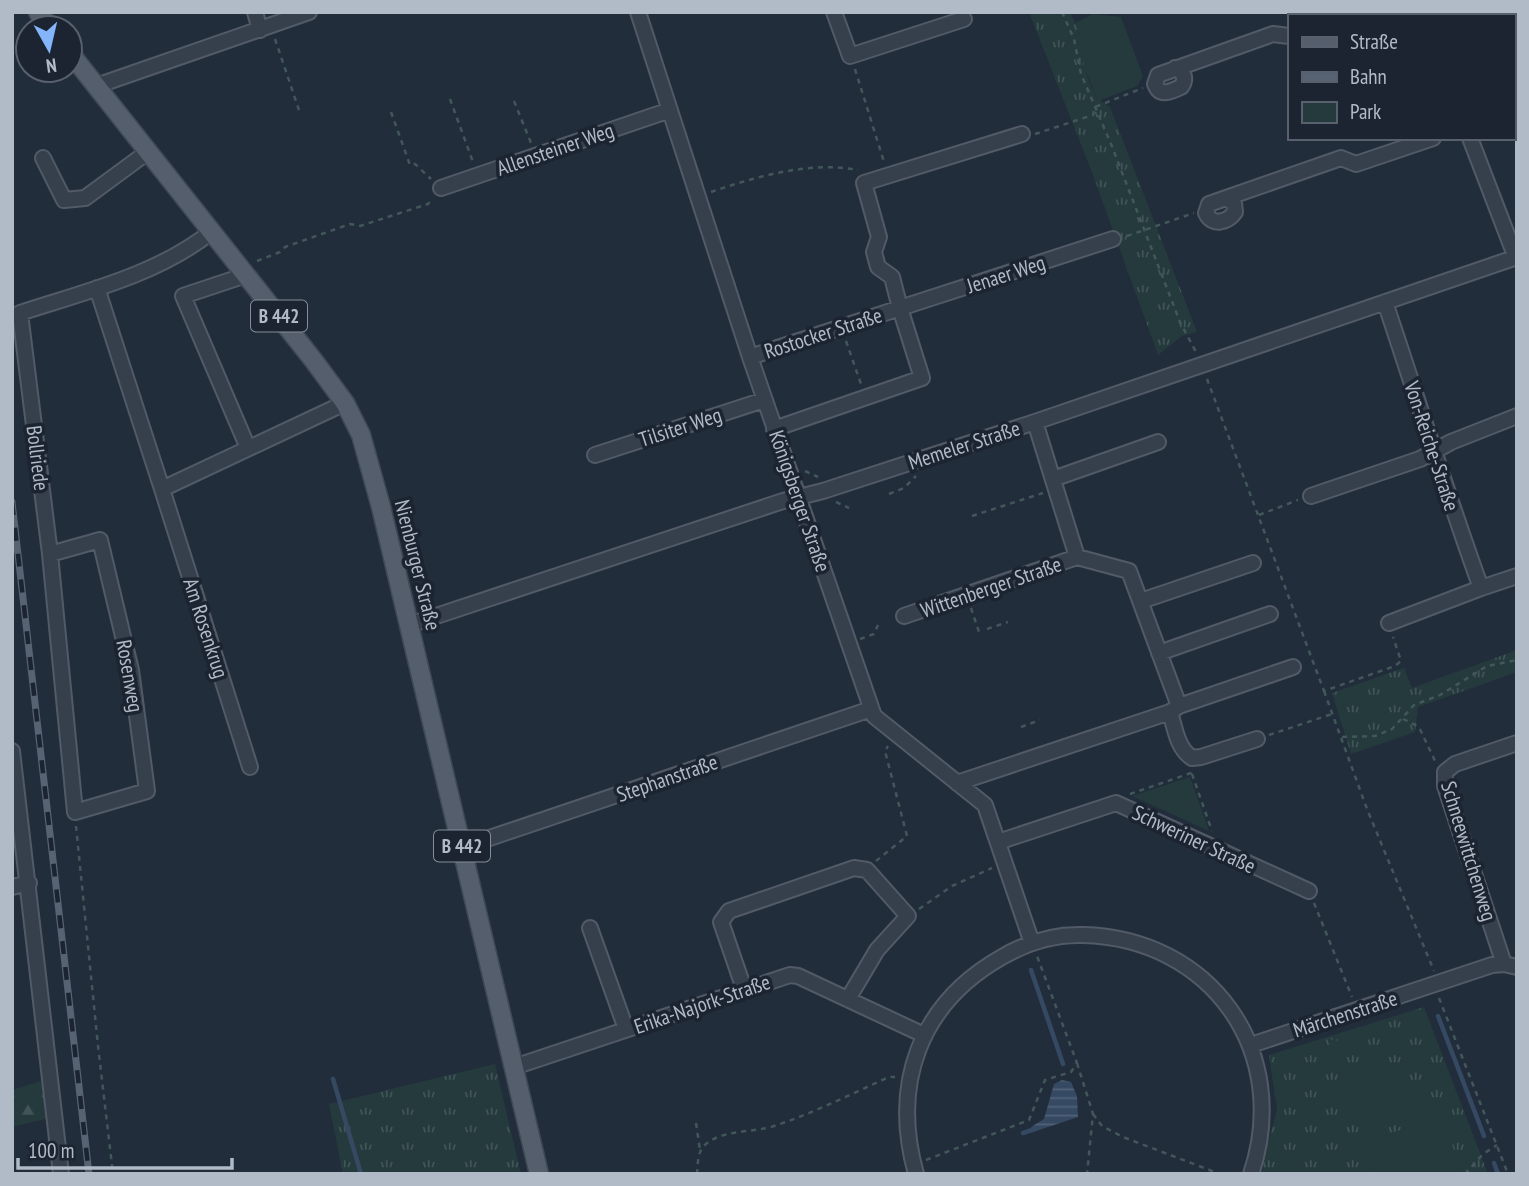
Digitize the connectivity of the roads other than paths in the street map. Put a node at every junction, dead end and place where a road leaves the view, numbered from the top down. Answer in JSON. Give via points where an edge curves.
{"nodes":[{"id":1,"x":255,"y":12,"type":"edge"},
{"id":2,"x":309,"y":12,"type":"edge"},
{"id":3,"x":638,"y":12,"type":"edge"},
{"id":4,"x":834,"y":12,"type":"edge"},
{"id":5,"x":964,"y":19,"type":"dead end"},
{"id":6,"x":266,"y":28,"type":"junction"},
{"id":7,"x":1288,"y":36,"type":"edge"},
{"id":8,"x":84,"y":71,"type":"edge"},
{"id":9,"x":1155,"y":83,"type":"road end"},
{"id":10,"x":96,"y":86,"type":"junction"},
{"id":11,"x":670,"y":110,"type":"junction"},
{"id":12,"x":1022,"y":134,"type":"road end"},
{"id":13,"x":1427,"y":140,"type":"edge"},
{"id":14,"x":1471,"y":140,"type":"edge"},
{"id":15,"x":149,"y":151,"type":"junction"},
{"id":16,"x":43,"y":158,"type":"dead end"},
{"id":17,"x":440,"y":188,"type":"road end"},
{"id":18,"x":1207,"y":209,"type":"road end"},
{"id":19,"x":211,"y":232,"type":"junction"},
{"id":20,"x":1112,"y":239,"type":"dead end"},
{"id":21,"x":1516,"y":258,"type":"edge"},
{"id":22,"x":243,"y":271,"type":"junction"},
{"id":23,"x":97,"y":288,"type":"junction"},
{"id":24,"x":1385,"y":302,"type":"junction"},
{"id":25,"x":900,"y":308,"type":"junction"},
{"id":26,"x":750,"y":356,"type":"junction"},
{"id":27,"x":764,"y":400,"type":"junction"},
{"id":28,"x":345,"y":403,"type":"junction"},
{"id":29,"x":1517,"y":416,"type":"edge"},
{"id":30,"x":1035,"y":422,"type":"junction"},
{"id":31,"x":774,"y":429,"type":"junction"},
{"id":32,"x":1158,"y":442,"type":"dead end"},
{"id":33,"x":248,"y":449,"type":"junction"},
{"id":34,"x":1436,"y":452,"type":"junction"},
{"id":35,"x":595,"y":455,"type":"dead end"},
{"id":36,"x":1054,"y":484,"type":"junction"},
{"id":37,"x":162,"y":489,"type":"junction"},
{"id":38,"x":1311,"y":496,"type":"road end"},
{"id":39,"x":800,"y":498,"type":"junction"},
{"id":40,"x":50,"y":554,"type":"junction"},
{"id":41,"x":1077,"y":557,"type":"junction"},
{"id":42,"x":1252,"y":563,"type":"dead end"},
{"id":43,"x":1517,"y":576,"type":"edge"},
{"id":44,"x":1481,"y":588,"type":"junction"},
{"id":45,"x":1141,"y":601,"type":"junction"},
{"id":46,"x":1270,"y":614,"type":"dead end"},
{"id":47,"x":904,"y":616,"type":"dead end"},
{"id":48,"x":1389,"y":623,"type":"road end"},
{"id":49,"x":409,"y":625,"type":"junction"},
{"id":50,"x":1159,"y":653,"type":"junction"},
{"id":51,"x":1293,"y":667,"type":"dead end"},
{"id":52,"x":871,"y":709,"type":"junction"},
{"id":53,"x":1174,"y":709,"type":"junction"},
{"id":54,"x":1257,"y":738,"type":"road end"},
{"id":55,"x":1517,"y":743,"type":"edge"},
{"id":56,"x":12,"y":751,"type":"edge"},
{"id":57,"x":250,"y":767,"type":"dead end"},
{"id":58,"x":957,"y":783,"type":"junction"},
{"id":59,"x":75,"y":812,"type":"joint"},
{"id":60,"x":17,"y":818,"type":"edge"},
{"id":61,"x":998,"y":842,"type":"junction"},
{"id":62,"x":463,"y":847,"type":"junction"},
{"id":63,"x":29,"y":883,"type":"junction"},
{"id":64,"x":12,"y":887,"type":"edge"},
{"id":65,"x":1309,"y":891,"type":"road end"},
{"id":66,"x":590,"y":928,"type":"dead end"},
{"id":67,"x":1032,"y":943,"type":"junction"},
{"id":68,"x":1511,"y":965,"type":"edge"},
{"id":69,"x":744,"y":989,"type":"junction"},
{"id":70,"x":848,"y":999,"type":"junction"},
{"id":71,"x":626,"y":1029,"type":"junction"},
{"id":72,"x":924,"y":1035,"type":"junction"},
{"id":73,"x":1251,"y":1045,"type":"junction"},
{"id":74,"x":514,"y":1067,"type":"junction"},
{"id":75,"x":919,"y":1168,"type":"edge"},
{"id":76,"x":61,"y":1174,"type":"edge"},
{"id":77,"x":539,"y":1174,"type":"edge"},
{"id":78,"x":1251,"y":1174,"type":"edge"}],
"edges":[{"from":1,"to":6,"type":"street"},
{"from":2,"to":6,"type":"street"},
{"from":3,"to":11,"type":"street","name":"Königsberger Straße"},
{"from":4,"to":5,"type":"street","via":[[850,56]]},
{"from":6,"to":10,"type":"street"},
{"from":7,"to":9,"type":"street","via":[[1273,34],[1175,68],[1158,75]]},
{"from":8,"to":10,"type":"main road","name":"Nienburger Straße","number":"B 442"},
{"from":10,"to":15,"type":"main road","name":"Nienburger Straße","number":"B 442"},
{"from":11,"to":17,"type":"street","name":"Allensteiner Weg"},
{"from":11,"to":26,"type":"street","name":"Königsberger Straße"},
{"from":12,"to":25,"type":"street","name":"Rostocker Straße","via":[[864,183],[879,237],[874,252],[878,267],[892,277]]},
{"from":13,"to":18,"type":"street","via":[[1356,164],[1341,158],[1209,204]]},
{"from":14,"to":21,"type":"street"},
{"from":15,"to":16,"type":"street","via":[[85,198],[64,200]]},
{"from":15,"to":19,"type":"main road","name":"Nienburger Straße","number":"B 442"},
{"from":19,"to":22,"type":"main road","name":"Nienburger Straße","number":"B 442"},
{"from":19,"to":23,"type":"street","name":"Bollriede","via":[[151,268]]},
{"from":20,"to":25,"type":"street","name":"Jenaer Weg"},
{"from":21,"to":24,"type":"street","name":"Memeler Straße"},
{"from":22,"to":28,"type":"main road","name":"Nienburger Straße","number":"B 442"},
{"from":22,"to":33,"type":"street","via":[[183,296]]},
{"from":23,"to":37,"type":"street","name":"Am Rosenkrug"},
{"from":23,"to":40,"type":"street","name":"Bollriede","via":[[20,313]]},
{"from":24,"to":30,"type":"street","name":"Memeler Straße"},
{"from":24,"to":34,"type":"street","name":"Von-Reiche-Straße"},
{"from":25,"to":26,"type":"street","name":"Rostocker Straße"},
{"from":25,"to":31,"type":"street","via":[[922,378]]},
{"from":26,"to":27,"type":"street","name":"Königsberger Straße"},
{"from":27,"to":31,"type":"street","name":"Königsberger Straße"},
{"from":27,"to":35,"type":"street","name":"Tilsiter Weg"},
{"from":28,"to":33,"type":"street"},
{"from":28,"to":49,"type":"main road","name":"Nienburger Straße","number":"B 442","via":[[361,435]]},
{"from":29,"to":34,"type":"street"},
{"from":30,"to":36,"type":"street","name":"Wittenberger Straße"},
{"from":30,"to":39,"type":"street","name":"Memeler Straße"},
{"from":31,"to":39,"type":"street","name":"Königsberger Straße"},
{"from":32,"to":36,"type":"street"},
{"from":33,"to":37,"type":"street"},
{"from":34,"to":38,"type":"street"},
{"from":34,"to":44,"type":"street","name":"Von-Reiche-Straße"},
{"from":36,"to":41,"type":"street","name":"Wittenberger Straße"},
{"from":37,"to":57,"type":"street","name":"Am Rosenkrug"},
{"from":39,"to":49,"type":"street","name":"Memeler Straße"},
{"from":39,"to":52,"type":"street","name":"Königsberger Straße"},
{"from":40,"to":59,"type":"street","name":"Bollriede"},
{"from":40,"to":59,"type":"street","name":"Rosenweg","via":[[100,540],[131,670],[147,791]]},
{"from":41,"to":45,"type":"street","name":"Wittenberger Straße","via":[[1129,571]]},
{"from":41,"to":47,"type":"street","name":"Wittenberger Straße"},
{"from":42,"to":45,"type":"street"},
{"from":43,"to":44,"type":"street"},
{"from":44,"to":48,"type":"street"},
{"from":45,"to":50,"type":"street","name":"Wittenberger Straße"},
{"from":46,"to":50,"type":"street"},
{"from":49,"to":62,"type":"main road","name":"Nienburger Straße","number":"B 442"},
{"from":50,"to":53,"type":"street","name":"Wittenberger Straße"},
{"from":51,"to":53,"type":"street"},
{"from":52,"to":58,"type":"street","name":"Königsberger Straße"},
{"from":52,"to":62,"type":"street","name":"Stephanstraße"},
{"from":53,"to":54,"type":"street","name":"Wittenberger Straße","via":[[1179,743],[1191,765],[1201,757]]},
{"from":53,"to":58,"type":"street"},
{"from":55,"to":68,"type":"street","name":"Schneewittchenweg","via":[[1455,764],[1445,772],[1445,786]]},
{"from":56,"to":60,"type":"street"},
{"from":58,"to":61,"type":"street","name":"Königsberger Straße","via":[[985,805]]},
{"from":60,"to":63,"type":"street"},
{"from":61,"to":65,"type":"street","name":"Schweriner Straße","via":[[1116,803]]},
{"from":61,"to":67,"type":"street","name":"Königsberger Straße"},
{"from":62,"to":74,"type":"main road","name":"Nienburger Straße","number":"B 442"},
{"from":63,"to":64,"type":"street"},
{"from":63,"to":76,"type":"street"},
{"from":66,"to":71,"type":"street"},
{"from":67,"to":72,"type":"street","via":[[982,968],[959,989]]},
{"from":67,"to":73,"type":"street","via":[[1082,935],[1108,937],[1176,960],[1225,1003]]},
{"from":68,"to":73,"type":"street","name":"Märchenstraße","via":[[1492,965]]},
{"from":69,"to":70,"type":"street","name":"Erika-Najork-Straße","via":[[790,975]]},
{"from":69,"to":70,"type":"street","via":[[722,922],[729,911],[854,868],[867,870],[908,916],[877,950]]},
{"from":69,"to":71,"type":"street","name":"Erika-Najork-Straße"},
{"from":70,"to":72,"type":"street","name":"Erika-Najork-Straße"},
{"from":71,"to":74,"type":"street","name":"Erika-Najork-Straße"},
{"from":72,"to":75,"type":"street","via":[[911,1075],[906,1122],[909,1147]]},
{"from":73,"to":78,"type":"street","via":[[1264,1115]]},
{"from":74,"to":77,"type":"main road","name":"Nienburger Straße","number":"B 442"}]}
